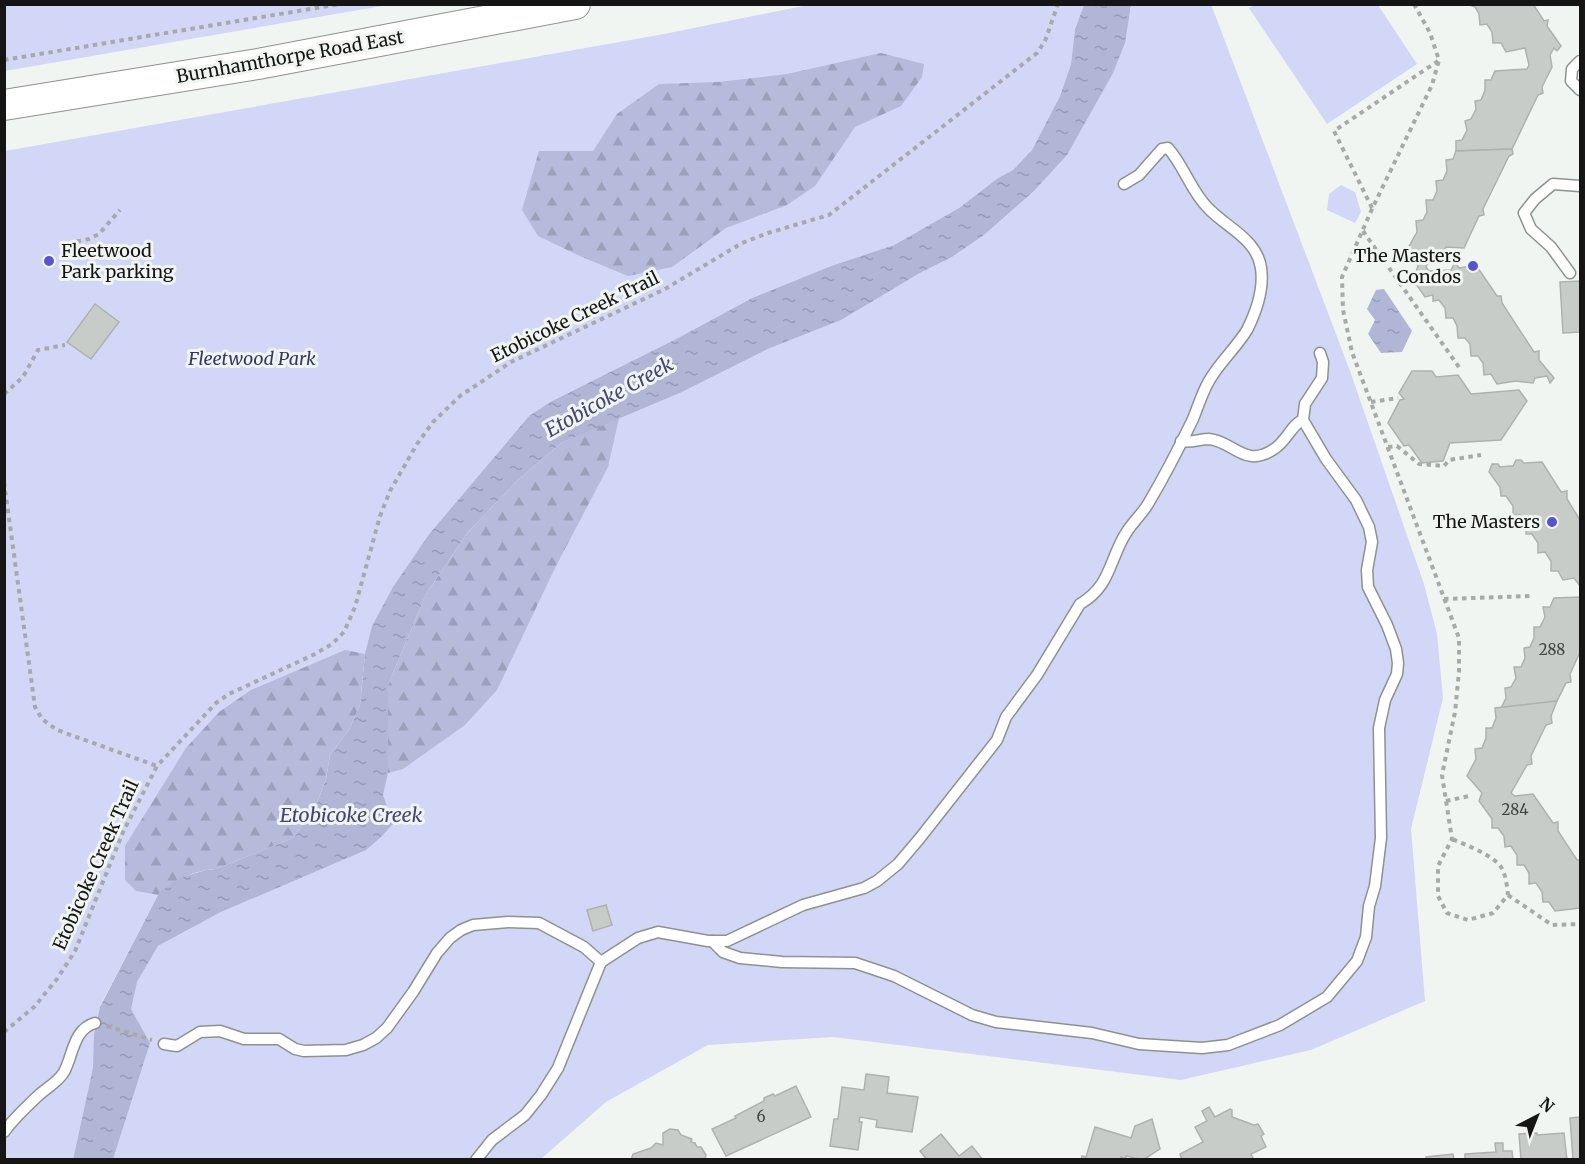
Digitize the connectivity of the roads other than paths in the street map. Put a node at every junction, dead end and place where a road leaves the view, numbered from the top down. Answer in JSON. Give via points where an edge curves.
{"nodes":[{"id":1,"x":575,"y":4,"type":"edge"},
{"id":2,"x":1581,"y":62,"type":"edge"},
{"id":3,"x":1581,"y":90,"type":"edge"},
{"id":4,"x":4,"y":105,"type":"edge"},
{"id":5,"x":1124,"y":184,"type":"dead end"},
{"id":6,"x":1581,"y":186,"type":"edge"},
{"id":7,"x":1570,"y":273,"type":"dead end"},
{"id":8,"x":1320,"y":354,"type":"dead end"},
{"id":9,"x":1303,"y":420,"type":"junction"},
{"id":10,"x":1181,"y":441,"type":"junction"},
{"id":11,"x":712,"y":942,"type":"junction"},
{"id":12,"x":601,"y":962,"type":"junction"},
{"id":13,"x":95,"y":1023,"type":"road end"},
{"id":14,"x":165,"y":1044,"type":"road end"},
{"id":15,"x":4,"y":1132,"type":"edge"},
{"id":16,"x":476,"y":1160,"type":"edge"}],
"edges":[{"from":1,"to":4,"type":"main road","name":"Burnhamthorpe Road East","via":[[258,64]]},
{"from":2,"to":3,"type":"lane","via":[[1572,69],[1571,81]]},
{"from":5,"to":10,"type":"lane","via":[[1162,149],[1168,148],[1208,208],[1244,237],[1260,260],[1262,289],[1247,329],[1208,382]]},
{"from":6,"to":7,"type":"lane","via":[[1553,184],[1524,213],[1531,229],[1551,247]]},
{"from":8,"to":9,"type":"lane","via":[[1322,378],[1305,404]]},
{"from":9,"to":10,"type":"lane","via":[[1282,444],[1253,457],[1209,439]]},
{"from":9,"to":11,"type":"lane","via":[[1356,500],[1369,527],[1372,542],[1368,587],[1387,625],[1398,663],[1379,728],[1381,838],[1366,937],[1357,961],[1327,997],[1280,1024],[1228,1045],[1157,1046],[1092,1033],[996,1022],[972,1015],[894,976],[855,963],[740,958],[723,952]]},
{"from":10,"to":11,"type":"lane","via":[[1147,506],[1126,533],[1109,574],[1080,604],[1006,717],[997,740],[898,864],[864,888],[803,905],[727,941]]},
{"from":11,"to":12,"type":"lane","via":[[658,932],[638,938]]},
{"from":12,"to":14,"type":"lane","via":[[584,947],[539,923],[473,926],[450,938],[387,1028],[363,1045],[346,1050],[304,1051],[279,1039],[244,1039],[220,1031],[200,1032],[177,1046]]},
{"from":12,"to":16,"type":"lane","via":[[558,1068],[541,1095]]},
{"from":13,"to":15,"type":"lane","via":[[75,1042],[58,1080]]}]}
